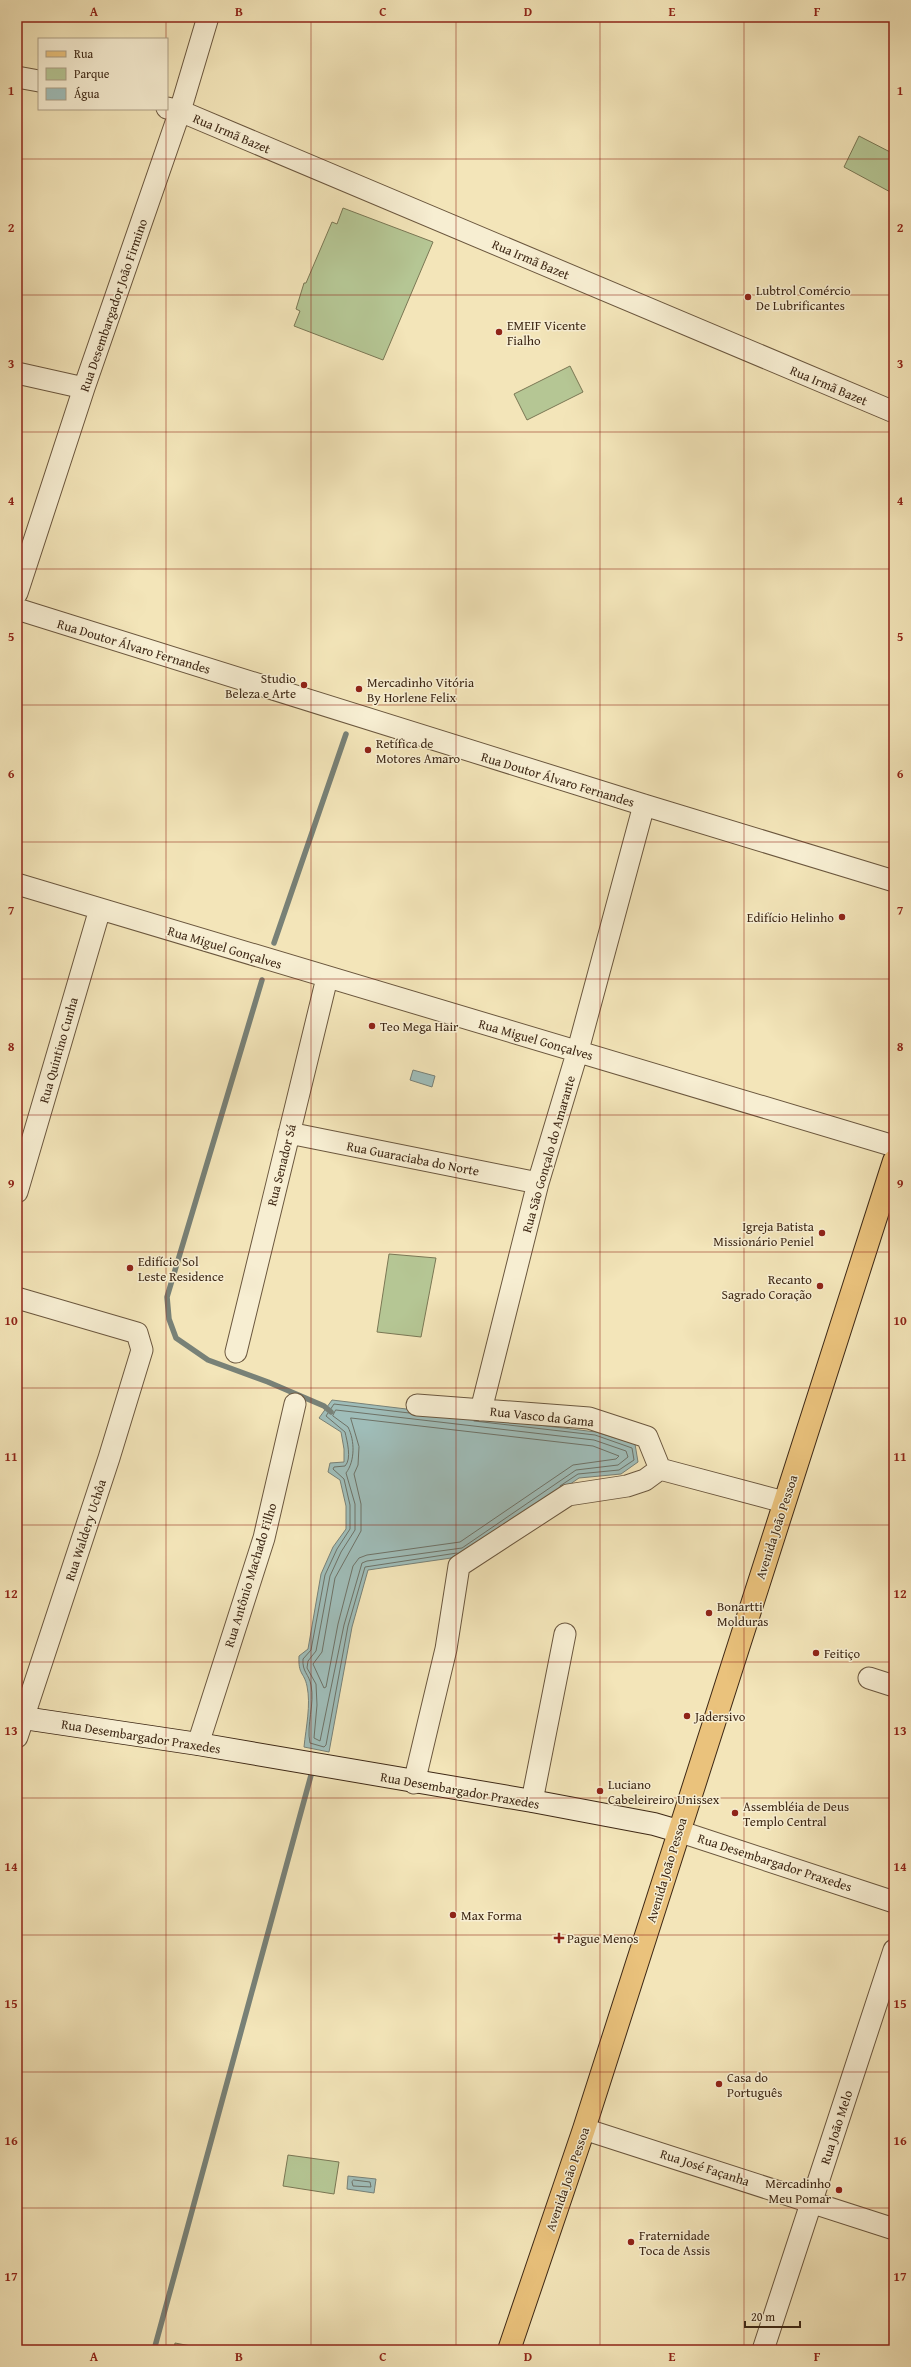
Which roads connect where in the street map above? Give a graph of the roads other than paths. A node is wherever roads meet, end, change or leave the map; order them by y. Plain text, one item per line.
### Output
1 (208, 17) edge
2 (17, 77) edge
3 (38, 81) edge
4 (173, 110) edge
5 (17, 373) edge
6 (84, 388) junction
7 (894, 412) edge
8 (17, 593) edge
9 (17, 609) edge
10 (644, 806) junction
11 (894, 881) edge
12 (17, 884) edge
13 (100, 909) junction
14 (327, 978) junction
15 (578, 1050) junction
16 (289, 1133) junction
17 (894, 1146) edge
18 (894, 1161) edge
19 (538, 1183) junction
20 (17, 1192) edge
21 (17, 1298) edge
22 (236, 1352) dead end
23 (295, 1404) dead end
24 (417, 1405) dead end
25 (481, 1410) junction
26 (660, 1469) junction
27 (784, 1502) junction
28 (565, 1634) dead end
29 (869, 1678) dead end
30 (894, 1686) edge
31 (19, 1724) edge
32 (198, 1744) junction
33 (414, 1783) junction
34 (532, 1802) junction
35 (678, 1831) junction
36 (894, 1902) edge
37 (894, 1950) edge
38 (584, 2129) junction
39 (812, 2201) junction
40 (894, 2229) edge
41 (509, 2350) edge
42 (763, 2350) edge

1 - 4 street, Rua Desembargador João Firmino
2 - 3 street
4 - 6 street, Rua Desembargador João Firmino
4 - 7 street, Rua Irmã Bazet
5 - 6 street
6 - 8 street, Rua Desembargador João Firmino
9 - 10 street, Rua Doutor Álvaro Fernandes
10 - 11 street, Rua Doutor Álvaro Fernandes
10 - 15 street, Rua São Gonçalo do Amarante
12 - 13 street, Rua Miguel Gonçalves
13 - 14 street, Rua Miguel Gonçalves
13 - 20 street, Rua Quintino Cunha
14 - 15 street, Rua Miguel Gonçalves
14 - 16 street, Rua Senador Sá
15 - 17 street, Rua Miguel Gonçalves
15 - 19 street, Rua São Gonçalo do Amarante
16 - 19 street, Rua Guaraciaba do Norte
16 - 22 street, Rua Senador Sá
18 - 27 main road, Avenida João Pessoa
19 - 25 street, Rua São Gonçalo do Amarante
21 - 31 street, Rua Waldery Uchôa
23 - 32 street, Rua Antônio Machado Filho
24 - 25 street, Rua Vasco da Gama
25 - 26 street, Rua Vasco da Gama
26 - 27 street
26 - 33 street
27 - 35 main road, Avenida João Pessoa
28 - 34 street
29 - 30 street
31 - 32 street, Rua Desembargador Praxedes
32 - 33 street, Rua Desembargador Praxedes
33 - 34 street, Rua Desembargador Praxedes
34 - 35 street, Rua Desembargador Praxedes
35 - 36 street, Rua Desembargador Praxedes
35 - 38 main road, Avenida João Pessoa
37 - 39 street, Rua João Melo
38 - 39 street, Rua José Façanha
38 - 41 main road, Avenida João Pessoa
39 - 40 street, Rua José Façanha
39 - 42 street, Rua João Melo

